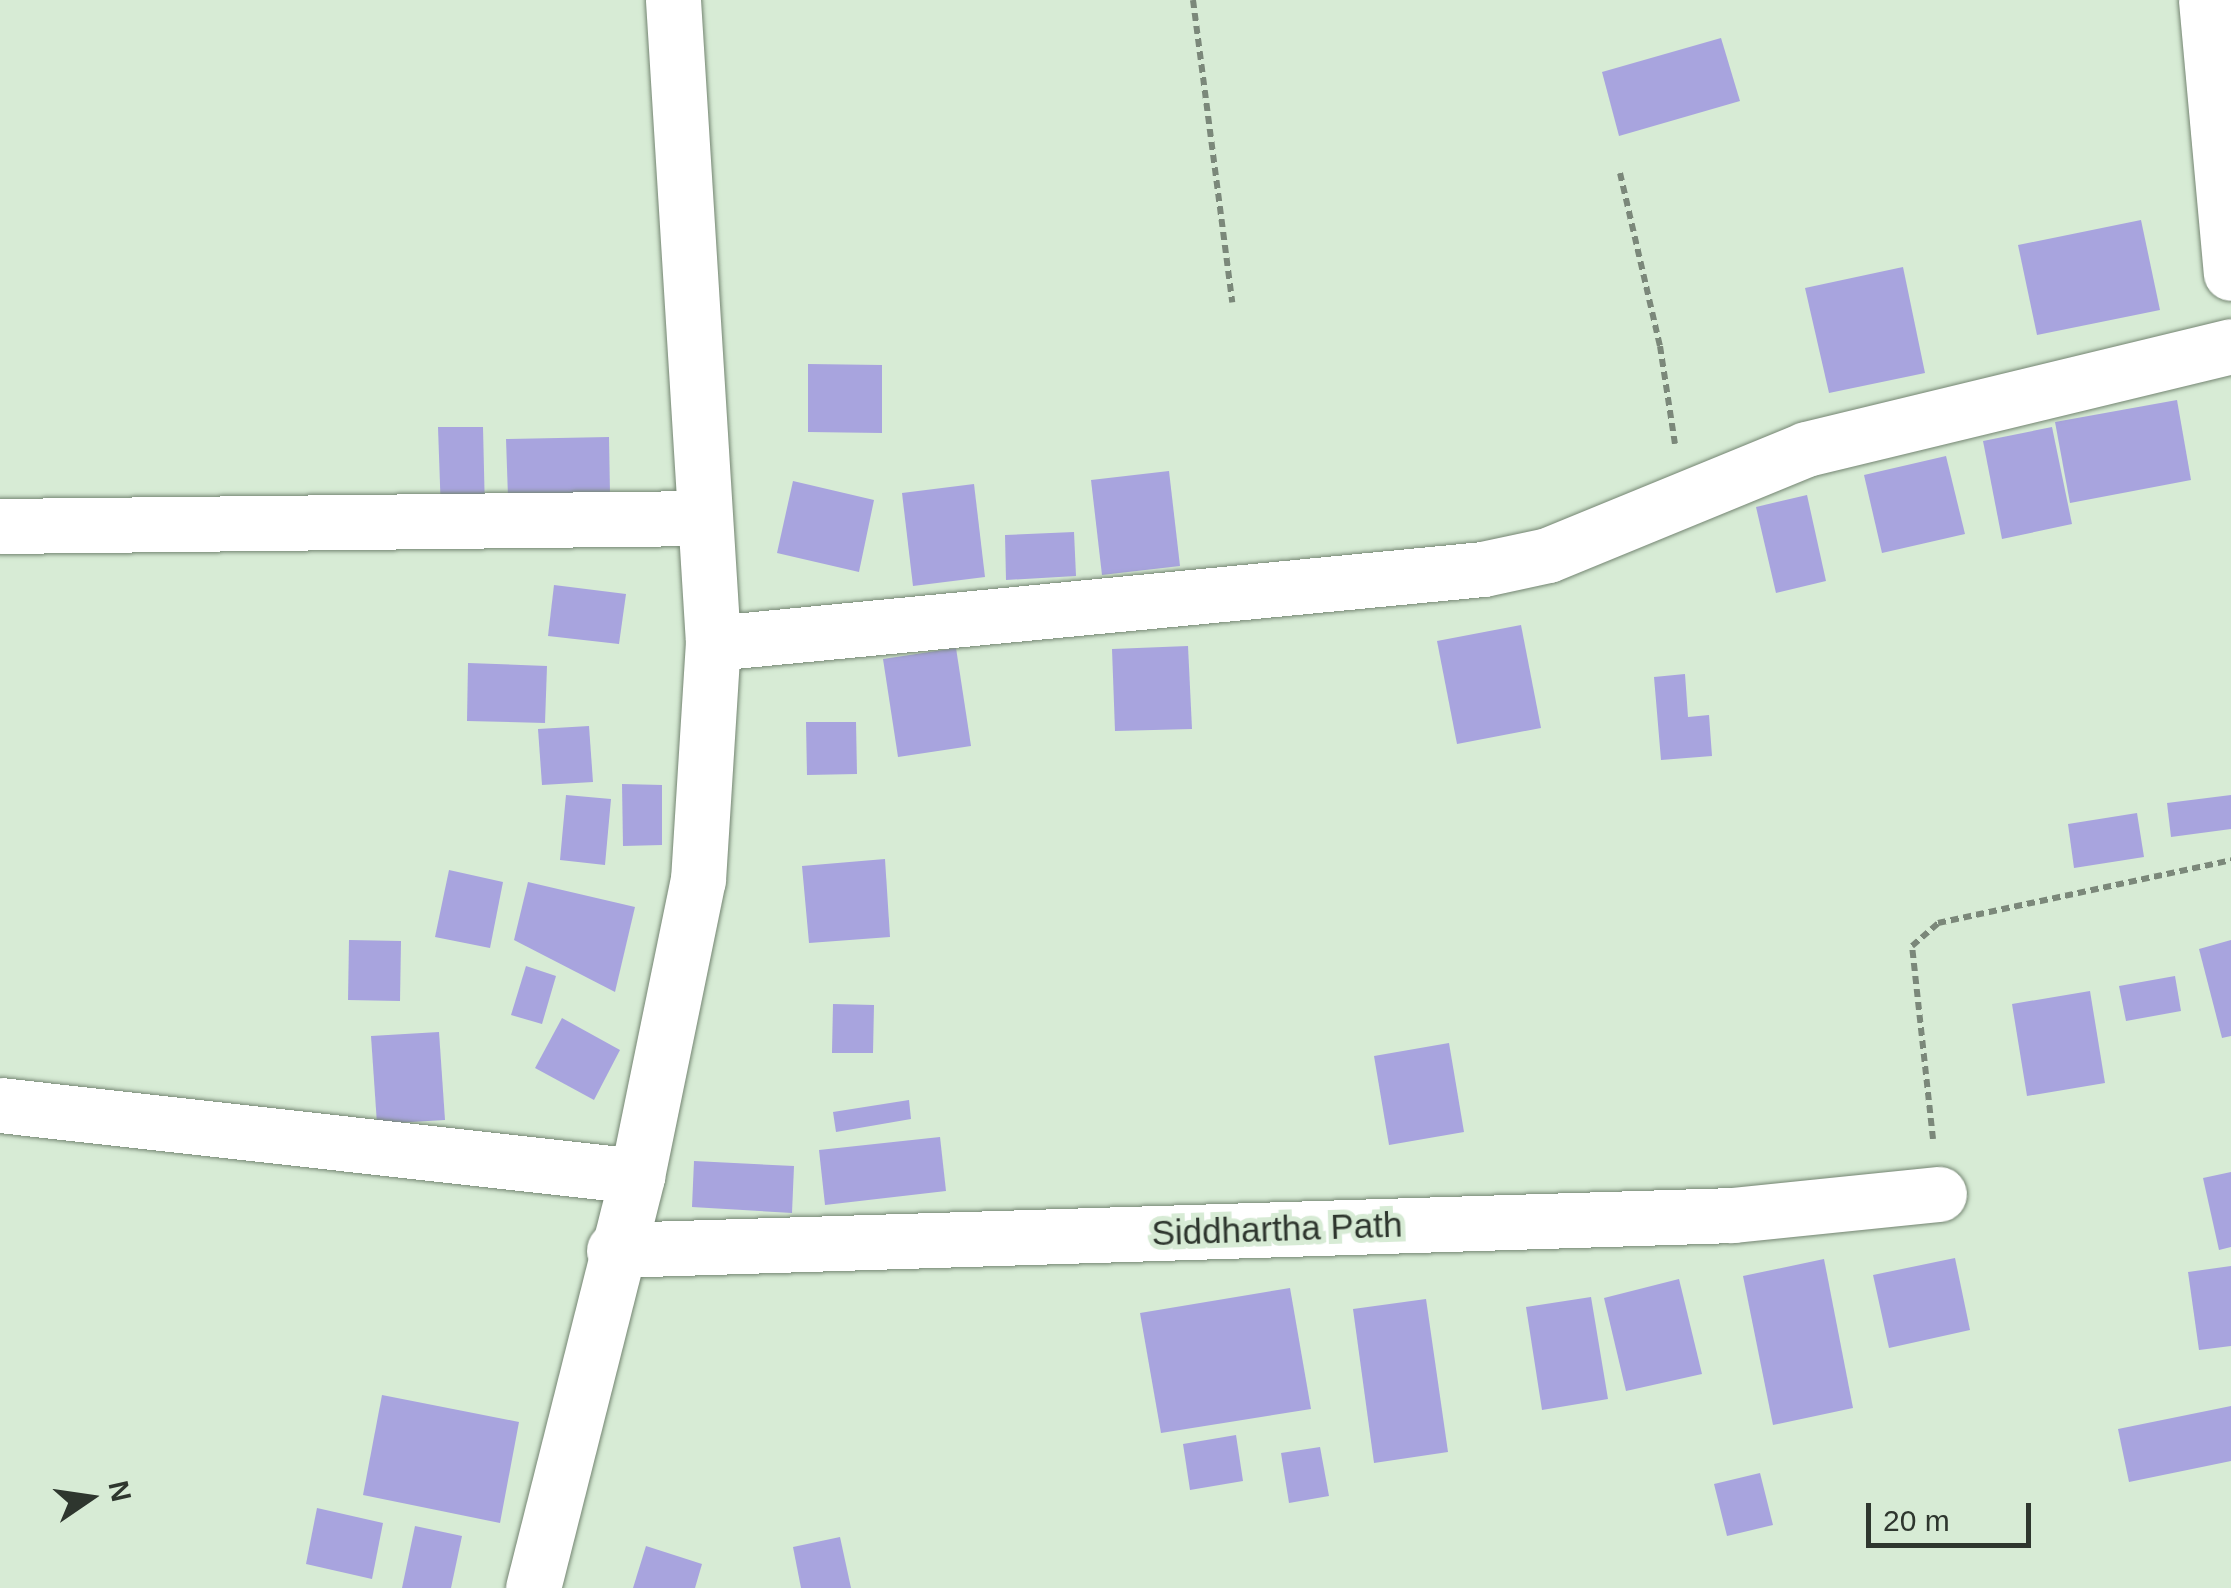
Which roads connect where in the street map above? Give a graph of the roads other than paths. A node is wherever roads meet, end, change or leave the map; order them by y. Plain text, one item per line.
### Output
1 (673, 0) edge
2 (2206, 0) edge
3 (2231, 273) edge
4 (2231, 346) edge
5 (704, 518) junction
6 (0, 526) edge
7 (713, 643) junction
8 (0, 1106) edge
9 (637, 1176) junction
10 (1939, 1194) road end
11 (614, 1250) junction
12 (533, 1588) edge

1 - 5 street
2 - 3 street
4 - 7 street
5 - 6 street
5 - 7 street
7 - 9 street
8 - 9 street
9 - 11 street
10 - 11 street, Siddhartha Path
11 - 12 street

